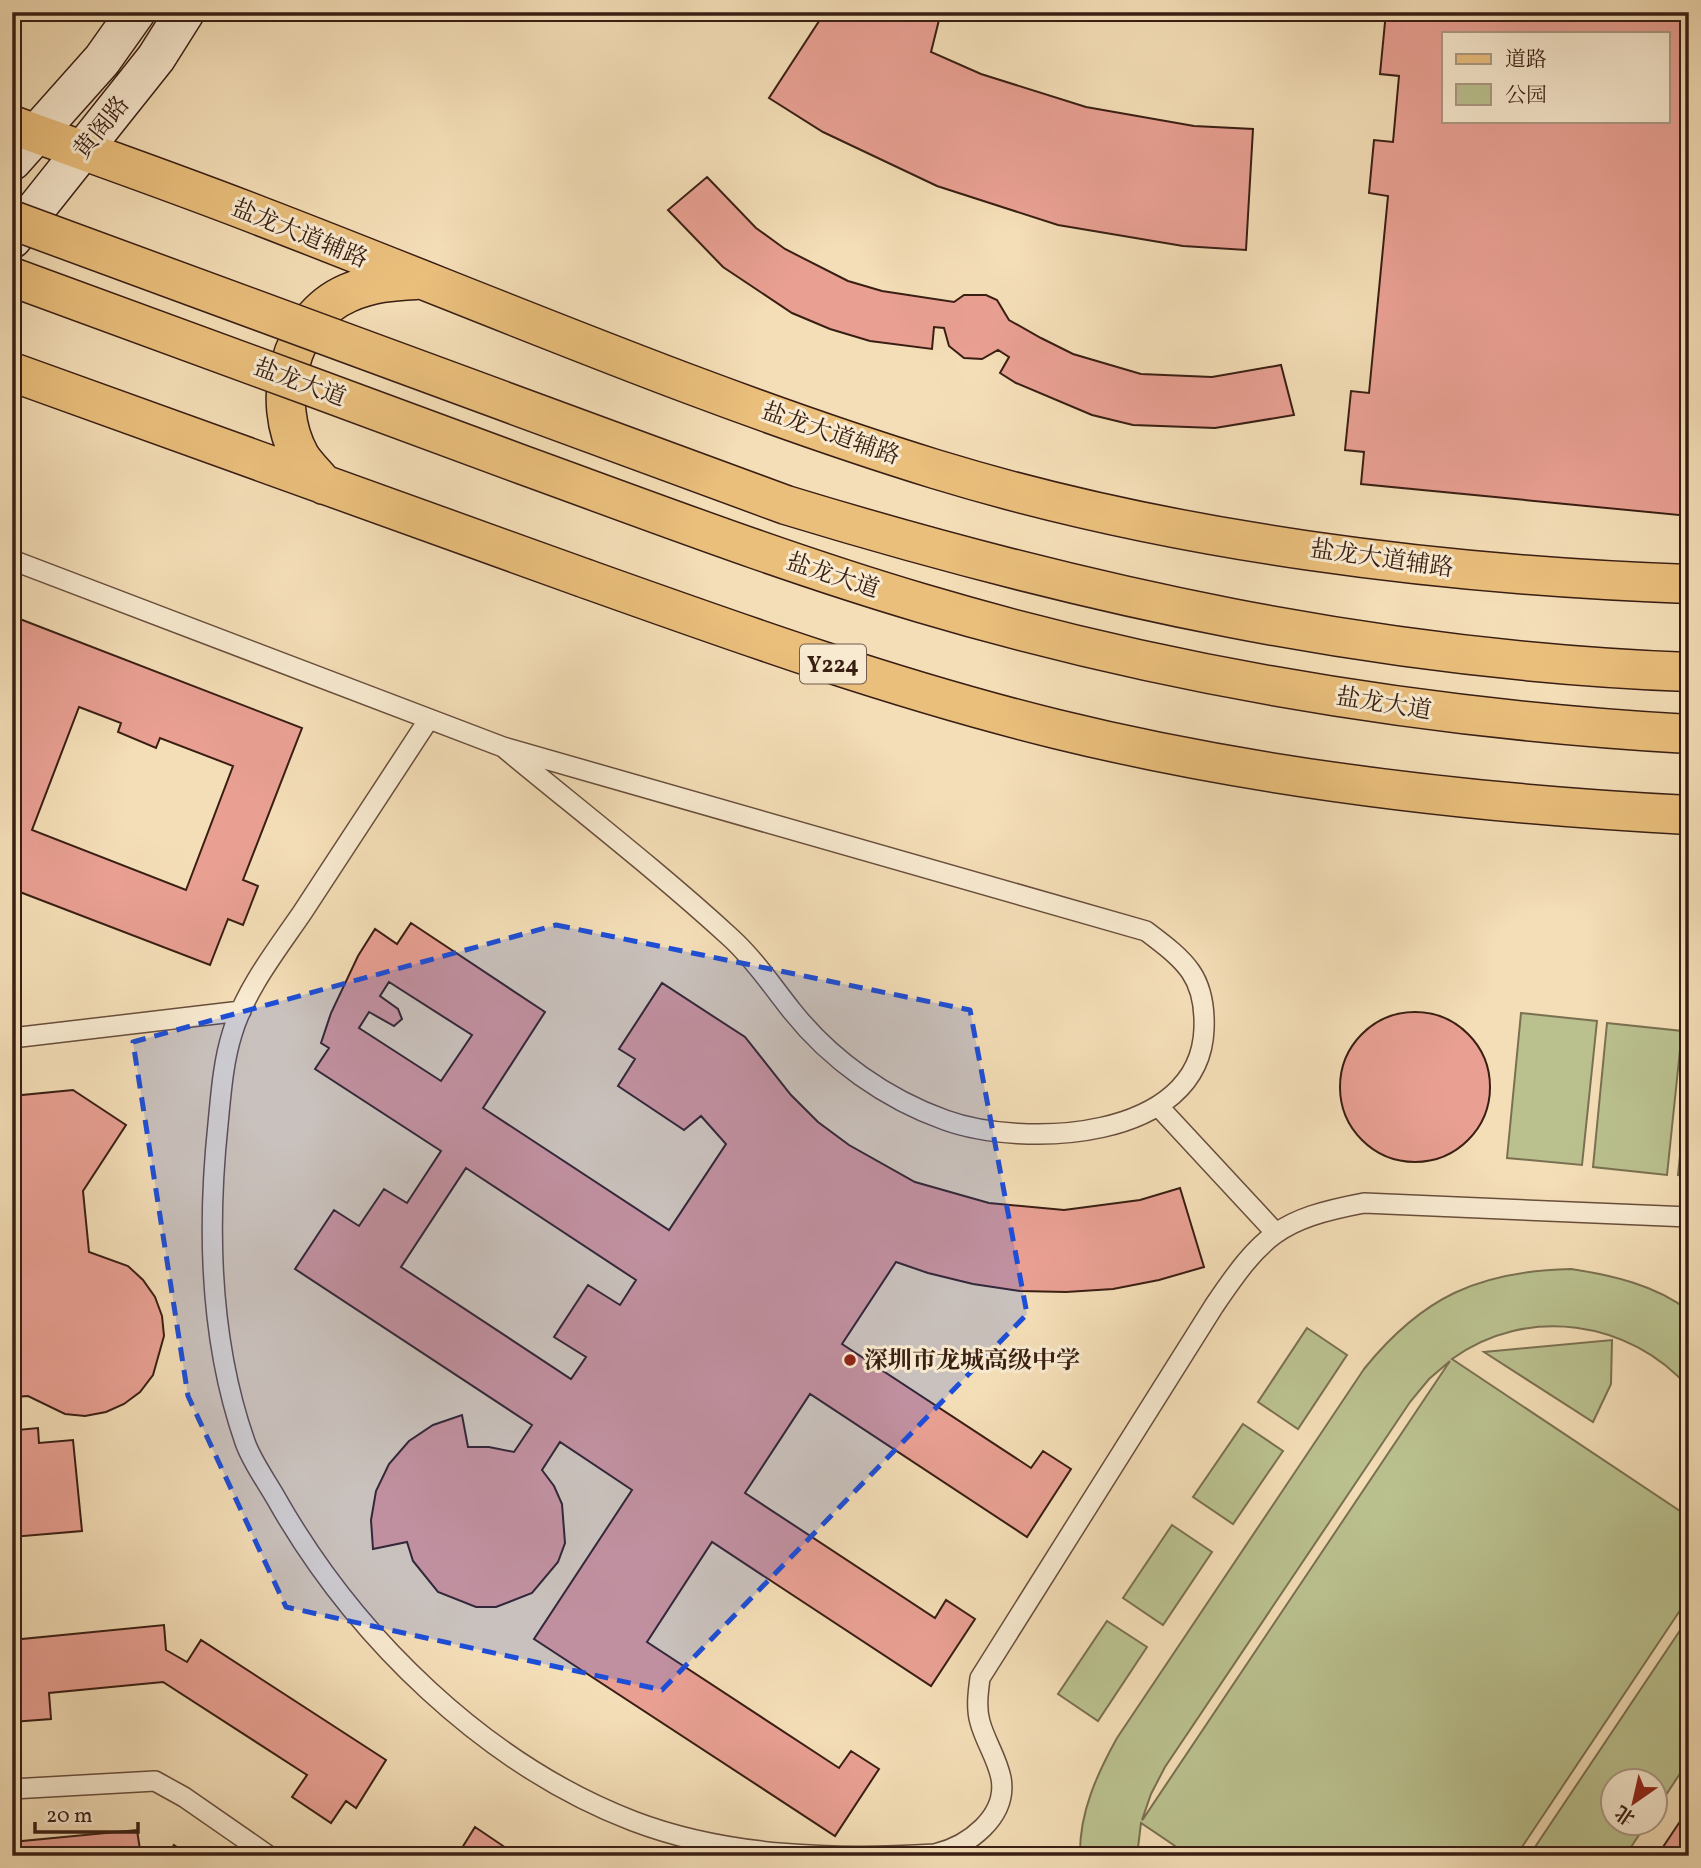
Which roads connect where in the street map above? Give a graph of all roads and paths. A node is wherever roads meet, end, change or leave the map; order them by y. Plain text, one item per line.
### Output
1 (136, 12) edge
2 (185, 12) edge
3 (20, 140) edge
4 (82, 151) junction
5 (12, 220) edge
6 (12, 239) edge
7 (12, 277) edge
8 (419, 280) junction
9 (12, 372) edge
10 (12, 388) edge
11 (59, 388) junction
12 (324, 485) junction
13 (12, 560) edge
14 (1689, 584) edge
15 (1689, 672) edge
16 (429, 719) junction
17 (1689, 734) edge
18 (503, 747) junction
19 (1689, 815) edge
20 (242, 1011) junction
21 (12, 1038) edge
22 (1159, 1107) junction
23 (1689, 1217) edge
24 (1275, 1232) junction
25 (12, 1789) edge
26 (269, 1856) edge

1 - 3 main road, 黄阁路
2 - 4 main road, 黄阁路
3 - 4 main road, 盐龙大道辅路
4 - 6 main road, 黄阁路
4 - 8 main road, 盐龙大道辅路
5 - 15 main road, bridge
7 - 17 main road, 盐龙大道, bridge
8 - 12 main road
8 - 14 main road, 盐龙大道辅路
9 - 11 main road, Y224
10 - 11 main road
11 - 12 main road, Y224
12 - 19 main road, Y224
13 - 16 lane
16 - 18 lane
16 - 20 lane
18 - 22 lane
18 - 22 lane
20 - 21 lane
20 - 24 lane
22 - 24 lane
23 - 24 lane
25 - 26 lane

